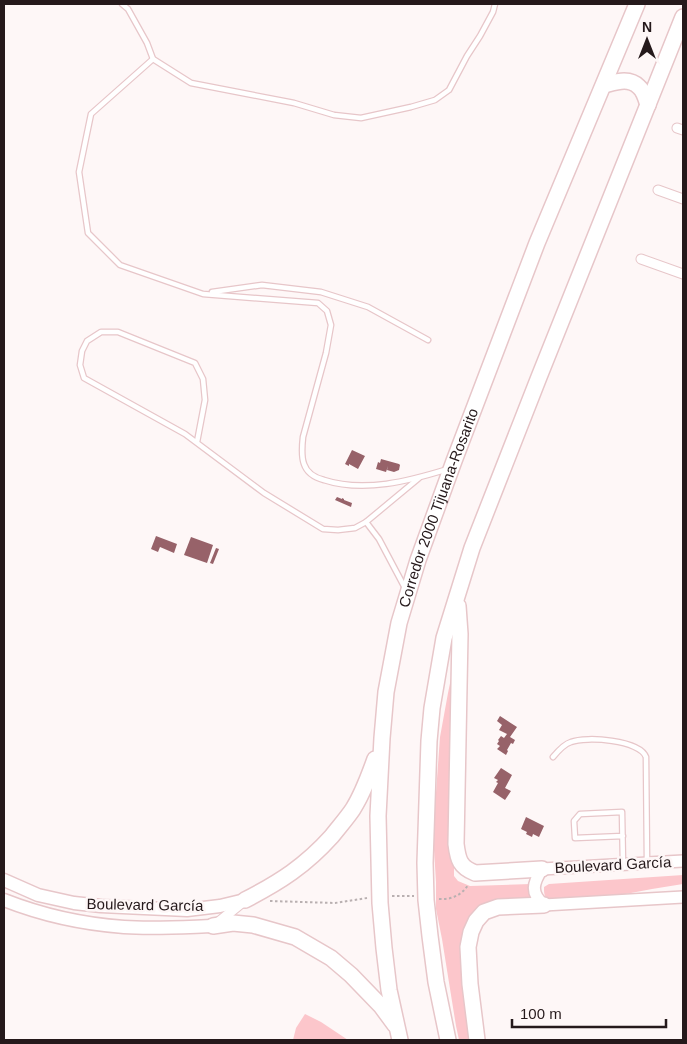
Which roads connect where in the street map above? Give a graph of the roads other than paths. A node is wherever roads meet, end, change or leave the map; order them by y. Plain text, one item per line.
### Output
1 (122, 4) edge
2 (495, 4) edge
3 (637, 4) edge
4 (683, 17) edge
5 (154, 59) junction
6 (604, 85) junction
7 (648, 105) junction
8 (658, 190) dead end
9 (683, 200) edge
10 (642, 260) dead end
11 (683, 274) edge
12 (203, 294) junction
13 (428, 340) dead end
14 (197, 442) junction
15 (452, 468) junction
16 (420, 477) junction
17 (366, 522) junction
18 (458, 593) junction
19 (408, 594) junction
20 (382, 738) junction
21 (553, 757) dead end
22 (623, 836) junction
23 (683, 861) edge
24 (623, 864) junction
25 (647, 864) junction
26 (542, 869) junction
27 (4, 880) edge
28 (683, 897) edge
29 (4, 900) edge
30 (245, 900) junction
31 (544, 905) junction
32 (214, 926) junction
33 (399, 1034) edge
34 (448, 1040) edge
35 (477, 1040) edge

1 - 5 lane
2 - 5 lane
3 - 6 highway, Corredor 2000 Tijuana-Rosarito
4 - 7 highway
5 - 12 lane
6 - 7 highway
6 - 15 highway, Corredor 2000 Tijuana-Rosarito
7 - 18 highway
8 - 9 street
10 - 11 street
12 - 13 lane
12 - 16 lane
14 - 14 lane
14 - 17 lane
15 - 16 lane
15 - 19 highway, Corredor 2000 Tijuana-Rosarito
16 - 17 lane
17 - 19 lane
18 - 26 highway
18 - 34 highway
19 - 20 highway, Corredor 2000 Tijuana-Rosarito
20 - 30 highway
20 - 33 highway, Corredor 2000 Tijuana-Rosarito
21 - 25 lane
22 - 22 lane
22 - 24 lane
23 - 25 main road, Boulevard García
24 - 25 main road, Boulevard García
24 - 26 main road, Boulevard García
26 - 31 main road
27 - 30 main road, Boulevard García
28 - 31 main road
29 - 32 main road, Boulevard García
30 - 32 street, Boulevard García
31 - 35 highway
32 - 33 highway

